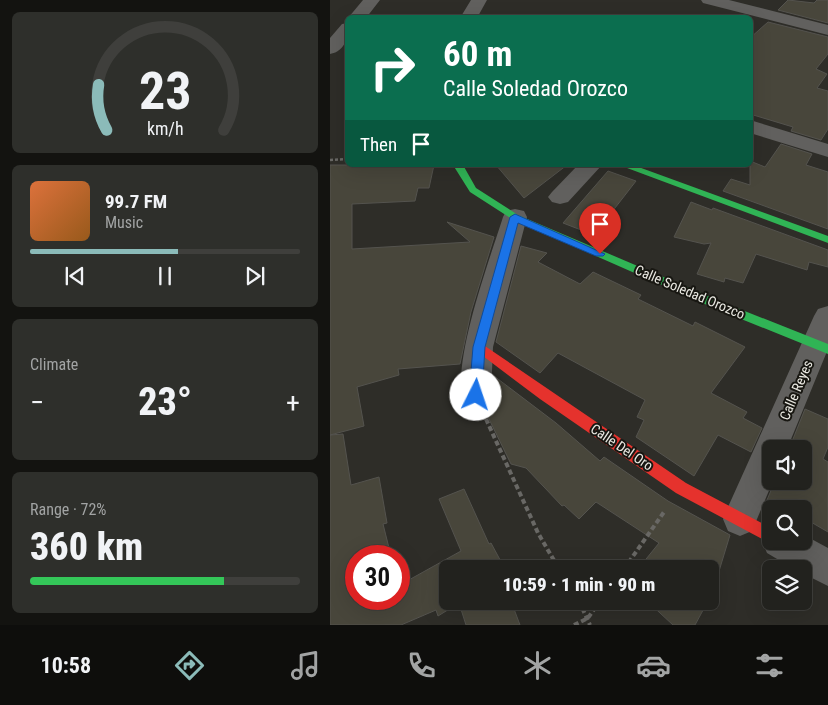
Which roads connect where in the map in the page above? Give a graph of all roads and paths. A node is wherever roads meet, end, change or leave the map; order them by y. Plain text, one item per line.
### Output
1 (372, 0) edge
2 (479, 0) edge
3 (709, 0) edge
4 (752, 9) edge
5 (359, 15) edge
6 (470, 15) edge
7 (828, 30) edge
8 (345, 32) edge
9 (330, 49) edge
10 (753, 127) edge
11 (828, 151) edge
12 (345, 159) edge
13 (330, 160) edge
14 (459, 167) edge
15 (589, 167) edge
16 (629, 167) edge
17 (560, 197) dead end
18 (515, 217) junction
19 (828, 240) edge
20 (824, 336) edge
21 (479, 347) junction
22 (476, 395) joint
23 (681, 488) junction
24 (740, 519) junction
25 (762, 531) edge
26 (796, 550) edge
27 (554, 560) edge
28 (630, 560) edge
29 (828, 568) edge
30 (583, 610) edge
31 (594, 610) edge
32 (588, 618) junction
33 (574, 625) edge
34 (590, 625) edge

1 - 5 street
2 - 6 street
3 - 4 street
4 - 7 street
8 - 9 street
10 - 11 street
12 - 13 path
14 - 18 street, Calle Soledad Orozco
15 - 17 street
16 - 19 street
18 - 20 street, Calle Soledad Orozco
18 - 21 street
20 - 24 street, Calle Reyes
21 - 22 street
21 - 23 street, Calle Del Oro
22 - 27 path
23 - 24 street, Calle Del Oro
23 - 28 path
24 - 25 street, Calle Del Oro
26 - 29 street
30 - 32 path
31 - 32 path
32 - 33 path
32 - 34 path

